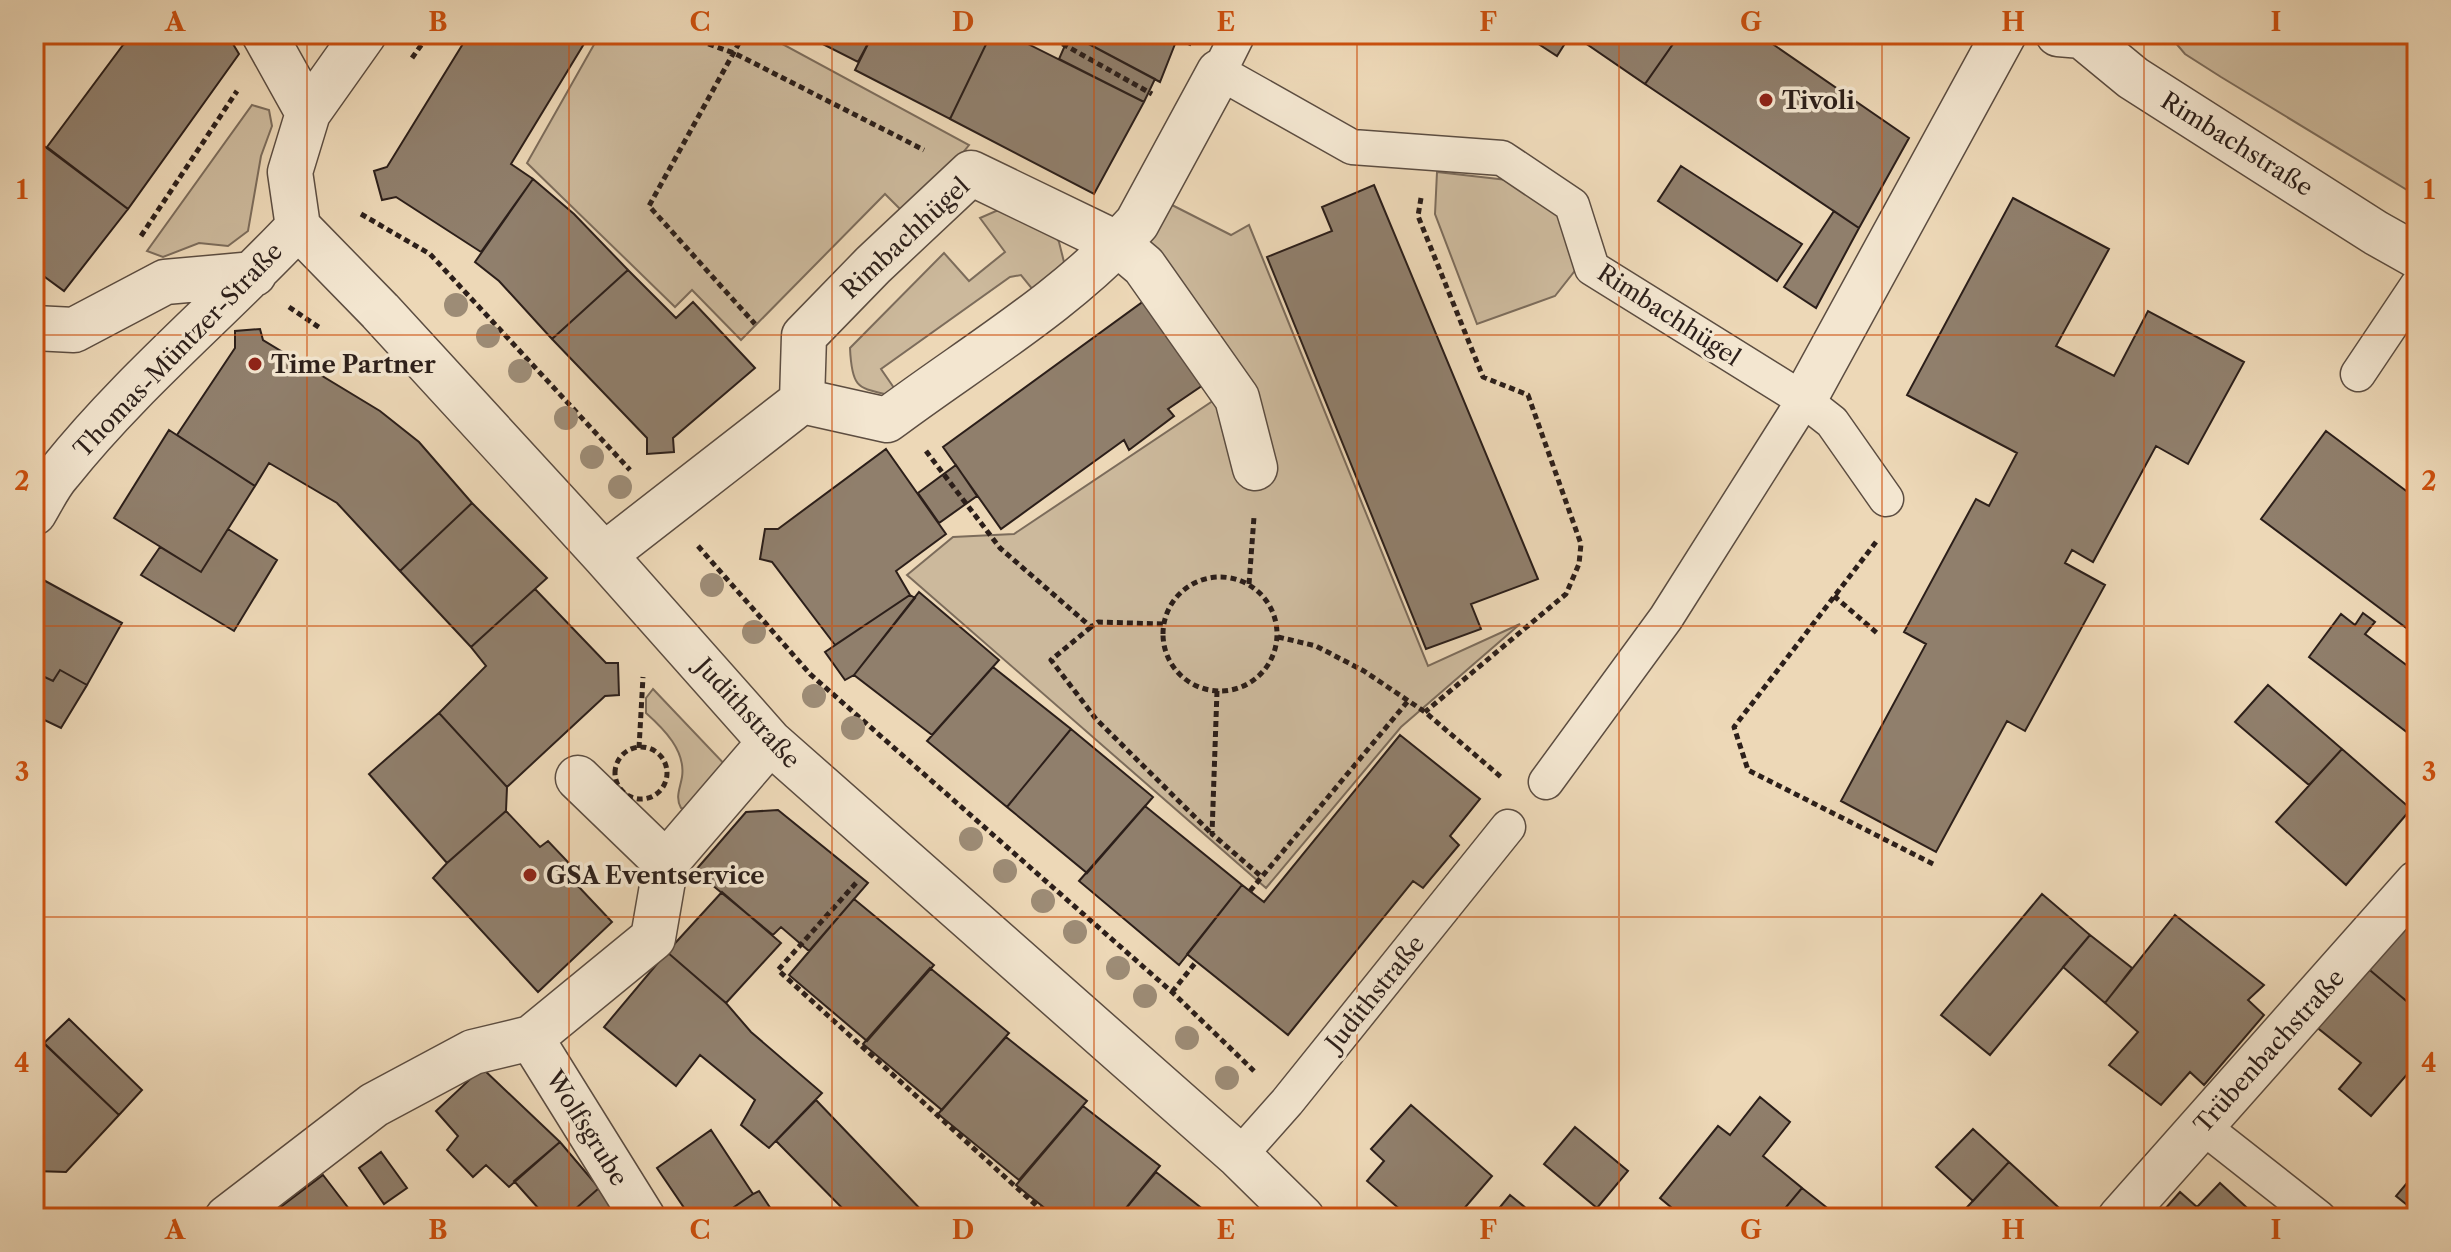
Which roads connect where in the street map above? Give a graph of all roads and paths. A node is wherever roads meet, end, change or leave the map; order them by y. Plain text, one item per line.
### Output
1 (364, 34) edge
2 (429, 34) edge
3 (680, 34) edge
4 (744, 34) edge
5 (1045, 34) edge
6 (1238, 34) edge
7 (2004, 34) edge
8 (2074, 35) edge
9 (268, 41) edge
10 (734, 53) junction
11 (404, 70) dead end
12 (1219, 72) junction
13 (308, 113) junction
14 (1193, 118) junction
15 (1428, 152) junction
16 (971, 173) junction
17 (351, 209) dead end
18 (298, 227) junction
19 (136, 243) dead end
20 (1118, 244) junction
21 (2417, 256) edge
22 (254, 274) junction
23 (2417, 286) edge
24 (34, 328) edge
25 (2358, 374) dead end
26 (803, 388) junction
27 (1804, 400) junction
28 (897, 412) junction
29 (1255, 468) joint
30 (1886, 499) joint
31 (665, 508) junction
32 (34, 513) edge
33 (604, 555) junction
34 (1249, 584) junction
35 (1834, 596) junction
36 (1163, 624) junction
37 (1091, 627) junction
38 (1877, 633) dead end
39 (1278, 637) junction
40 (644, 663) dead end
41 (1217, 691) junction
42 (1408, 701) junction
43 (1425, 712) junction
44 (770, 742) junction
45 (639, 748) dead end
46 (578, 778) dead end
47 (1506, 782) dead end
48 (1546, 782) dead end
49 (1508, 827) dead end
50 (1212, 834) junction
51 (666, 863) junction
52 (1935, 865) dead end
53 (864, 874) dead end
54 (1262, 877) junction
55 (2417, 883) edge
56 (1250, 891) dead end
57 (1196, 962) dead end
58 (1172, 992) junction
59 (531, 1038) junction
60 (1287, 1102) junction
61 (2202, 1126) junction
62 (1239, 1156) junction
63 (227, 1218) edge
64 (643, 1218) edge
65 (1050, 1218) edge
66 (1302, 1218) edge
67 (2120, 1218) edge
68 (2319, 1218) edge

1 - 13 street
2 - 11 path
3 - 10 path
4 - 10 path
5 - 14 path
6 - 12 lane
7 - 27 street
8 - 21 street, Rimbachstraße
9 - 13 street
9 - 19 path
10 - 16 path
10 - 26 path
12 - 14 street
12 - 15 lane, Rimbachhügel
13 - 18 street
14 - 20 street
15 - 27 lane, Rimbachhügel
15 - 43 path
16 - 20 street, Rimbachhügel
16 - 26 street, Rimbachhügel
17 - 31 path
18 - 22 street, Thomas-Müntzer-Straße
18 - 33 street, Judithstraße
20 - 28 street
20 - 29 street, Rimbachhügel
22 - 24 street
22 - 32 street, Thomas-Müntzer-Straße
23 - 25 lane
26 - 28 street
26 - 31 street
27 - 30 lane, Rimbachhügel
27 - 48 lane
28 - 37 path
29 - 34 path
30 - 35 path
31 - 33 street
31 - 58 path
33 - 44 street, Judithstraße
34 - 36 path
34 - 39 path
35 - 38 path
35 - 52 path
36 - 37 path
36 - 41 path
37 - 50 path
39 - 41 path
39 - 42 path
40 - 45 path
41 - 50 path
42 - 43 path
42 - 54 path
43 - 47 path
44 - 51 street
44 - 62 street, Judithstraße
46 - 51 street
49 - 60 lane, Judithstraße
50 - 54 path
51 - 59 street
53 - 65 path
54 - 56 path
55 - 61 street, Trübenbachstraße
57 - 58 path
58 - 60 path
59 - 63 street
59 - 64 street, Wolfsgrube
60 - 62 lane, Judithstraße
61 - 67 street, Trübenbachstraße
61 - 68 lane
62 - 66 street, Judithstraße

